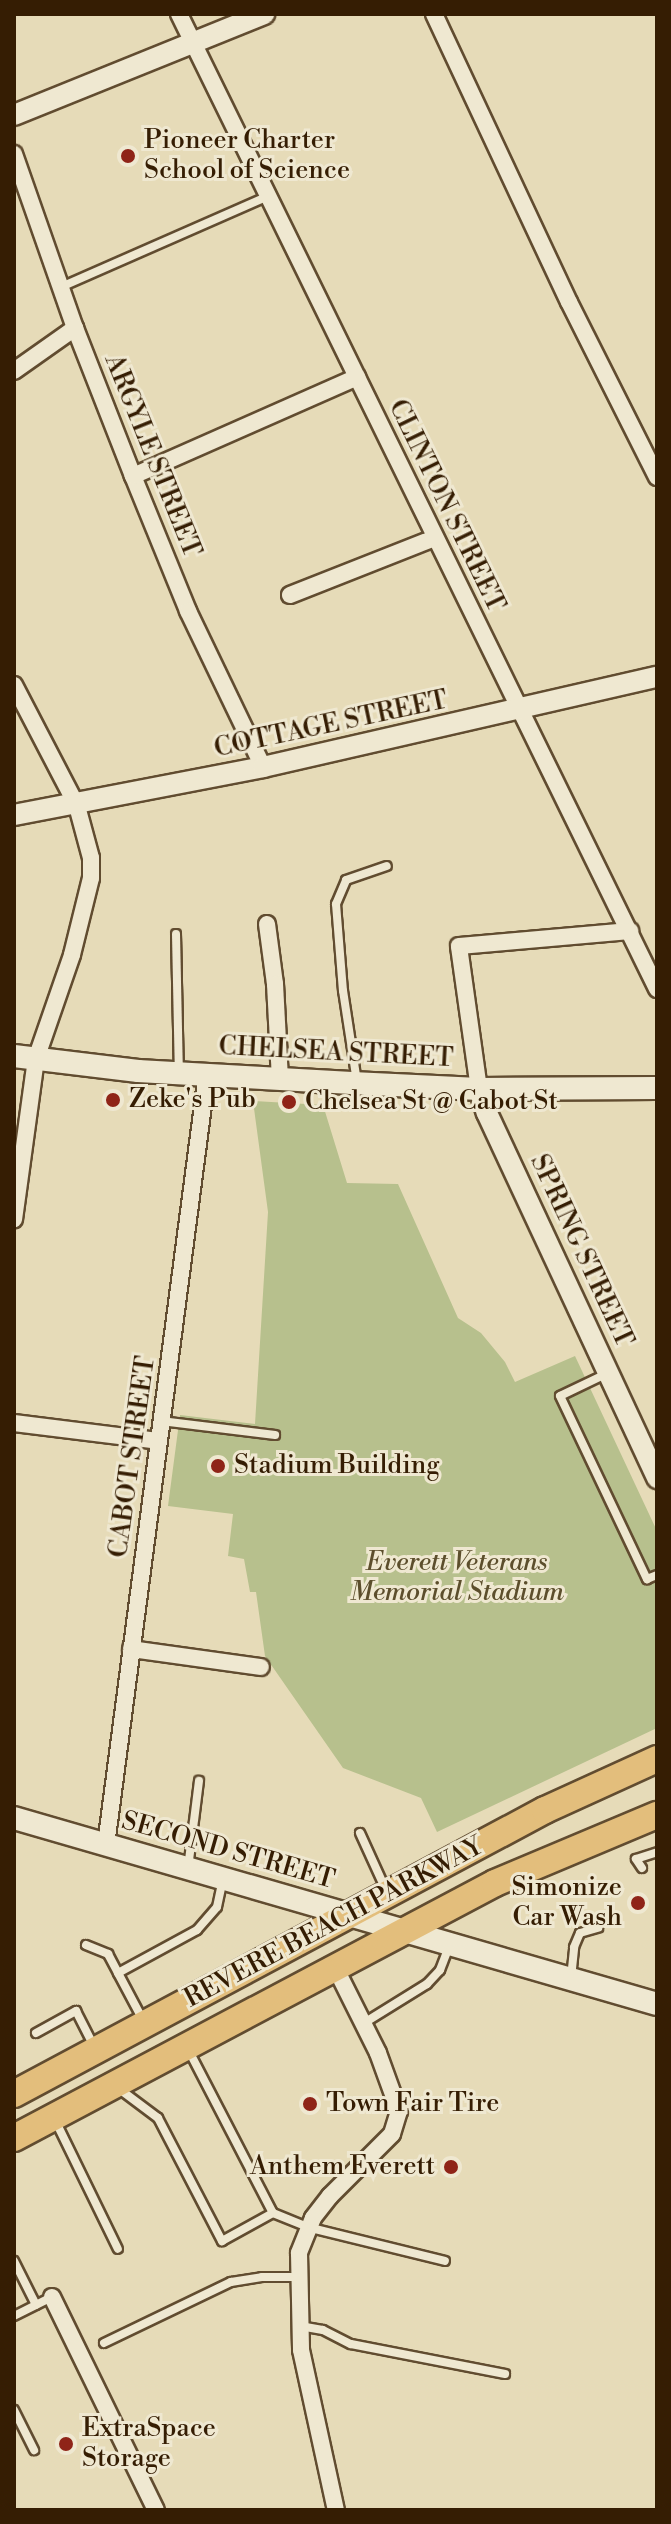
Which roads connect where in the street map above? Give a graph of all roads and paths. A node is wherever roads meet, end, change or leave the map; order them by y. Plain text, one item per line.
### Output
1 (179, 14) edge
2 (264, 14) edge
3 (434, 14) edge
4 (191, 43) junction
5 (14, 115) edge
6 (14, 154) edge
7 (266, 197) junction
8 (61, 287) junction
9 (75, 328) junction
10 (14, 371) edge
11 (357, 377) junction
12 (133, 476) junction
13 (657, 477) edge
14 (435, 538) junction
15 (290, 595) dead end
16 (657, 677) edge
17 (14, 685) edge
18 (518, 711) junction
19 (263, 767) junction
20 (77, 806) junction
21 (14, 815) edge
22 (387, 866) dead end
23 (267, 924) dead end
24 (630, 931) junction
25 (176, 934) dead end
26 (657, 989) edge
27 (25, 1057) edge
28 (179, 1072) junction
29 (207, 1075) junction
30 (280, 1078) junction
31 (357, 1083) junction
32 (657, 1088) edge
33 (479, 1089) junction
34 (14, 1219) edge
35 (609, 1373) junction
36 (161, 1421) junction
37 (14, 1423) edge
38 (275, 1435) dead end
39 (158, 1441) junction
40 (657, 1478) edge
41 (657, 1575) edge
42 (131, 1649) junction
43 (261, 1667) dead end
44 (657, 1759) edge
45 (199, 1781) dead end
46 (657, 1815) edge
47 (14, 1818) edge
48 (360, 1833) dead end
49 (106, 1845) junction
50 (657, 1852) edge
51 (188, 1868) junction
52 (642, 1868) dead end
53 (223, 1878) junction
54 (388, 1894) junction
55 (349, 1915) junction
56 (598, 1928) dead end
57 (404, 1931) junction
58 (449, 1944) junction
59 (86, 1945) dead end
60 (335, 1967) junction
61 (118, 1973) junction
62 (571, 1979) junction
63 (657, 2004) edge
64 (364, 2023) junction
65 (145, 2024) junction
66 (36, 2033) dead end
67 (187, 2046) junction
68 (96, 2050) junction
69 (115, 2085) junction
70 (14, 2094) edge
71 (54, 2117) junction
72 (14, 2138) edge
73 (273, 2213) junction
74 (307, 2227) junction
75 (118, 2249) dead end
76 (14, 2261) edge
77 (445, 2261) dead end
78 (299, 2277) junction
79 (52, 2297) joint
80 (36, 2305) junction
81 (14, 2316) edge
82 (299, 2326) junction
83 (104, 2343) dead end
84 (505, 2374) dead end
85 (14, 2410) edge
86 (34, 2450) dead end
87 (156, 2510) edge
88 (336, 2510) edge

1 - 4 street, CLINTON STREET
2 - 4 street
3 - 13 street
4 - 5 street
4 - 7 street, CLINTON STREET
6 - 8 street, ARGYLE STREET
7 - 8 lane
7 - 11 street, CLINTON STREET
8 - 9 street, ARGYLE STREET
9 - 10 street
9 - 12 street, ARGYLE STREET
11 - 12 street
11 - 14 street, CLINTON STREET
12 - 19 street, ARGYLE STREET
14 - 15 street
14 - 18 street, CLINTON STREET
16 - 18 street, COTTAGE STREET
17 - 20 street
18 - 19 street, COTTAGE STREET
18 - 24 street, CLINTON STREET
19 - 20 street, COTTAGE STREET
20 - 21 street, COTTAGE STREET
20 - 27 street
22 - 31 lane
23 - 30 street
24 - 26 street, CLINTON STREET
24 - 33 street
25 - 28 lane
27 - 28 main road, CHELSEA STREET
27 - 34 street
28 - 29 main road, CHELSEA STREET
29 - 30 main road, CHELSEA STREET
29 - 36 street, CABOT STREET
30 - 31 main road, CHELSEA STREET
31 - 33 main road, CHELSEA STREET
32 - 33 main road, CHELSEA STREET
33 - 35 street, SPRING STREET
35 - 40 street, SPRING STREET
35 - 41 lane
36 - 38 lane
36 - 39 street, CABOT STREET
37 - 39 street
39 - 42 street, CABOT STREET
42 - 43 street
42 - 49 street, CABOT STREET
44 - 54 highway, REVERE BEACH PARKWAY
45 - 51 lane
46 - 57 highway, REVERE BEACH PARKWAY
47 - 49 main road, SECOND STREET
48 - 54 lane
49 - 51 main road, SECOND STREET
50 - 52 lane
51 - 53 main road, SECOND STREET
53 - 55 main road, SECOND STREET
53 - 61 lane
54 - 55 highway, REVERE BEACH PARKWAY
55 - 57 main road, SECOND STREET
55 - 65 highway, REVERE BEACH PARKWAY
56 - 62 lane
57 - 58 main road, SECOND STREET
57 - 60 highway, REVERE BEACH PARKWAY
58 - 62 main road, SECOND STREET
58 - 64 lane
59 - 61 lane
60 - 64 street
60 - 67 highway, REVERE BEACH PARKWAY
61 - 65 lane
62 - 63 main road, SECOND STREET
64 - 74 street
65 - 68 highway, REVERE BEACH PARKWAY
66 - 68 lane
67 - 69 highway, REVERE BEACH PARKWAY
67 - 73 lane
68 - 70 highway, REVERE BEACH PARKWAY
69 - 71 highway, REVERE BEACH PARKWAY
69 - 73 lane
71 - 72 highway, REVERE BEACH PARKWAY
71 - 75 lane
73 - 74 lane
74 - 77 lane
74 - 78 street
76 - 80 lane
78 - 82 street
78 - 83 lane
79 - 80 lane
79 - 87 street
80 - 81 lane
82 - 84 lane
82 - 88 street
85 - 86 lane

